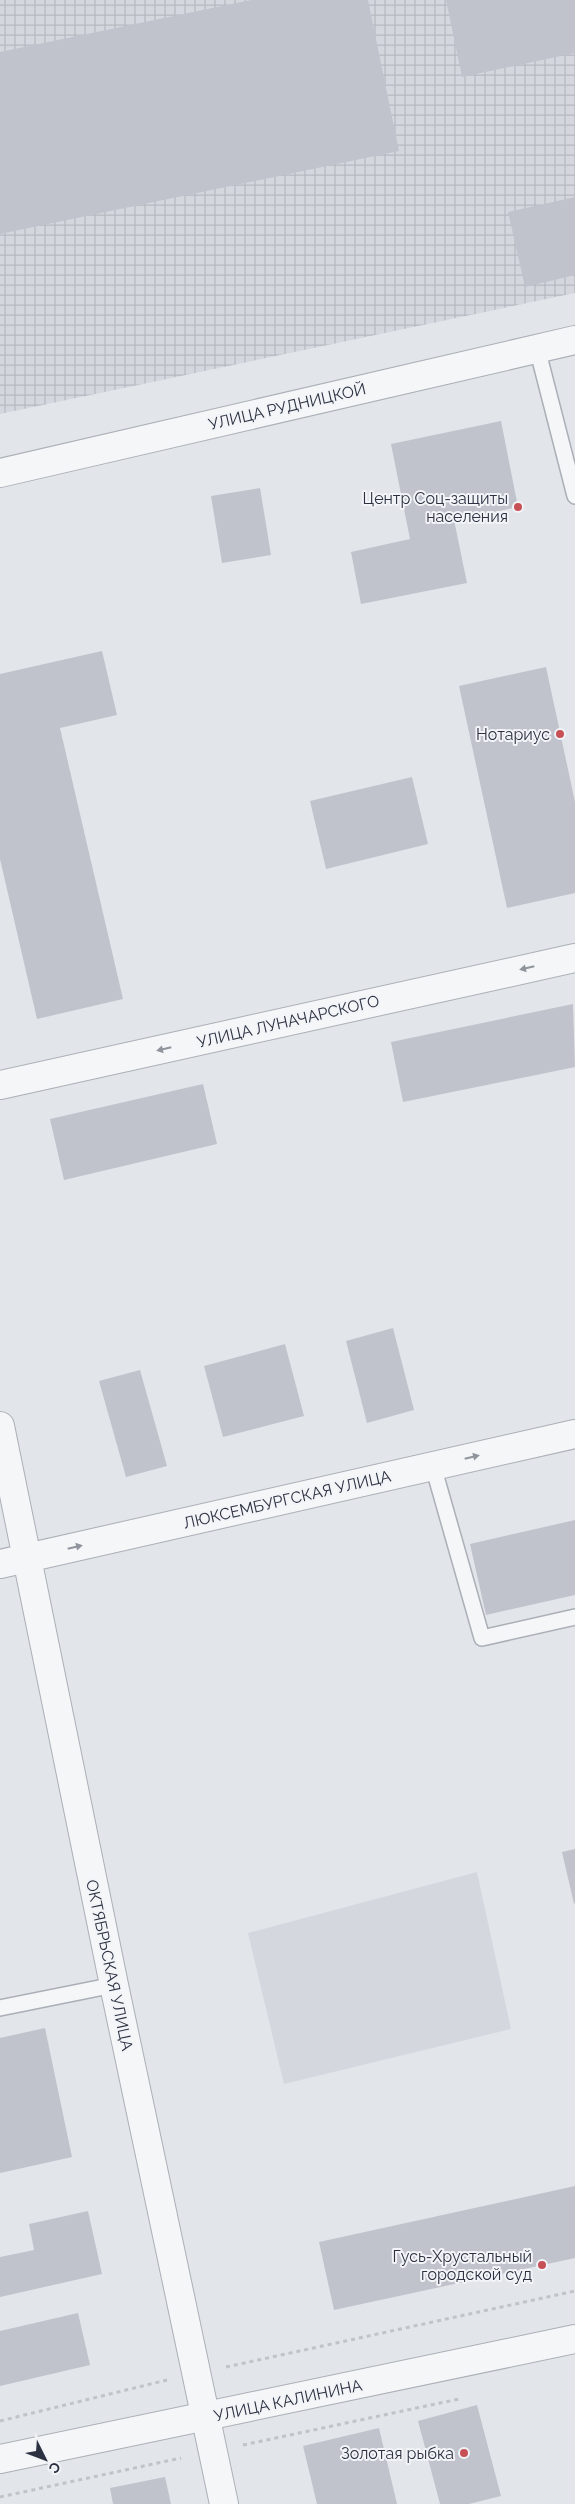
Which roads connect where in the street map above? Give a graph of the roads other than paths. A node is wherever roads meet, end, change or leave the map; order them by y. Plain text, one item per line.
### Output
1 (575, 340) edge
2 (537, 348) junction
3 (0, 473) edge
4 (575, 496) edge
5 (575, 958) edge
6 (0, 1085) edge
7 (0, 1426) edge
8 (575, 1434) edge
9 (433, 1466) junction
10 (27, 1558) junction
11 (0, 1564) edge
12 (575, 1617) edge
13 (114, 1985) junction
14 (0, 2008) edge
15 (575, 2339) edge
16 (204, 2418) junction
17 (0, 2458) edge
18 (224, 2504) edge

1 - 2 street, УЛИЦА РУДНИЦКОЙ
2 - 3 street, УЛИЦА РУДНИЦКОЙ
2 - 4 lane
5 -> 6 street, УЛИЦА ЛУНАЧАРСКОГО
7 - 10 street, ОКТЯБРЬСКАЯ УЛИЦА
9 -> 8 street, ЛЮКСЕМБУРГСКАЯ УЛИЦА
10 -> 9 street, ЛЮКСЕМБУРГСКАЯ УЛИЦА
9 - 12 lane
10 - 11 street, ЛЮКСЕМБУРГСКАЯ УЛИЦА
10 - 13 street, ОКТЯБРЬСКАЯ УЛИЦА
13 - 14 lane
13 - 16 street, ОКТЯБРЬСКАЯ УЛИЦА
15 - 16 street, УЛИЦА КАЛИНИНА
16 - 17 street, УЛИЦА КАЛИНИНА
16 - 18 street, ОКТЯБРЬСКАЯ УЛИЦА

